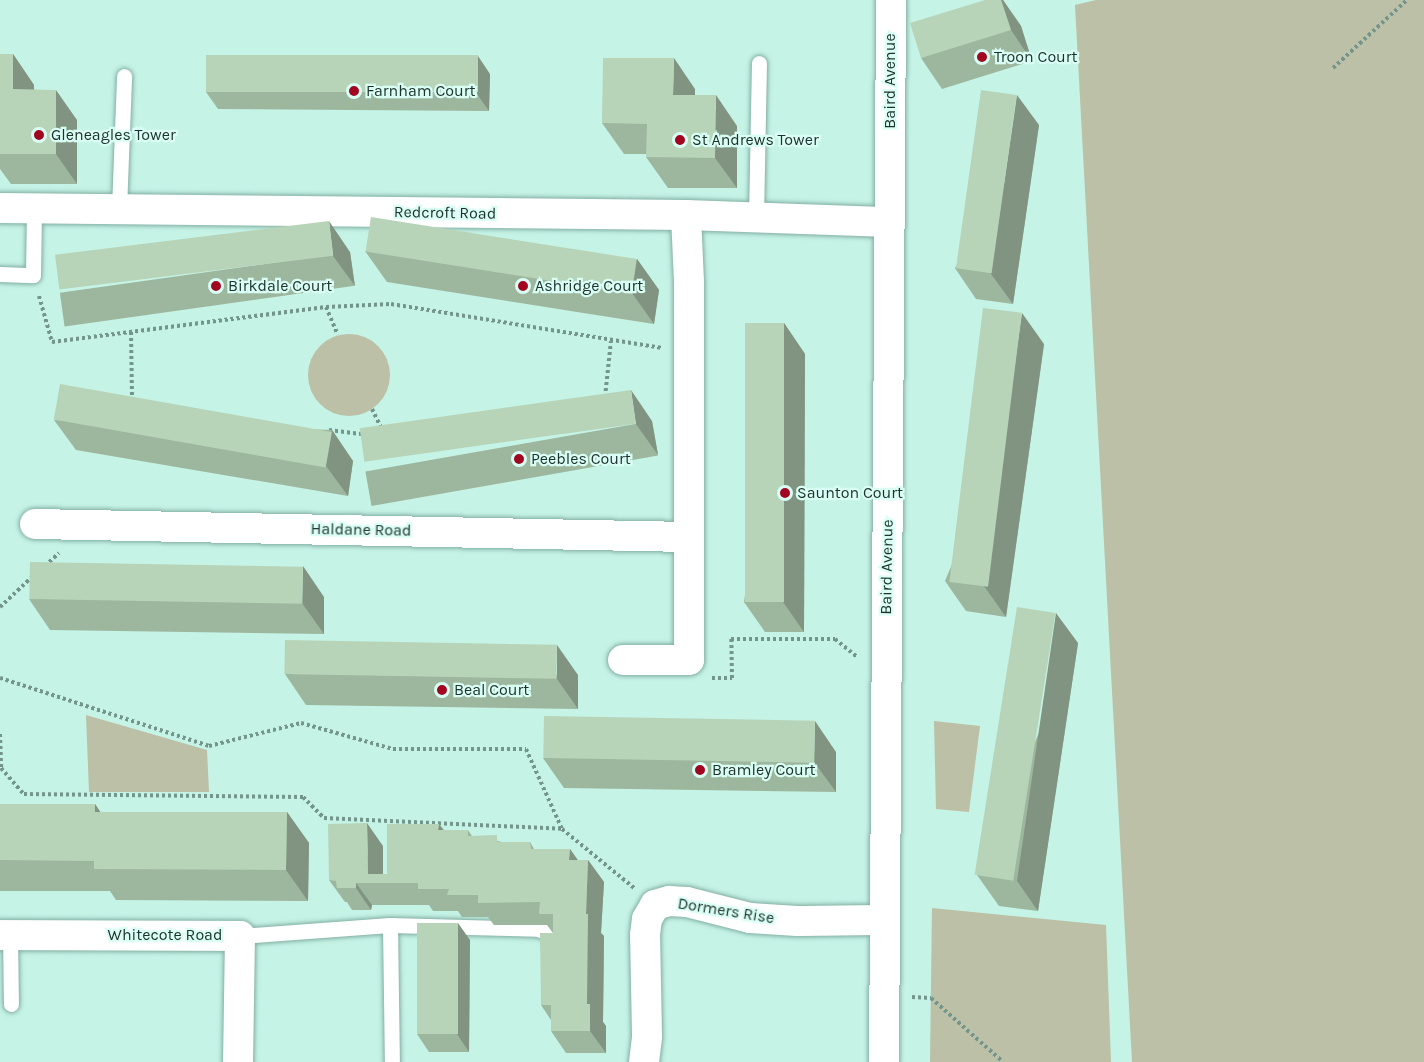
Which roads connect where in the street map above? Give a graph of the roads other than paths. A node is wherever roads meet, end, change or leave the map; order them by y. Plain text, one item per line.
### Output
1 (891, 0) edge
2 (759, 63) dead end
3 (124, 76) dead end
4 (0, 208) edge
5 (34, 208) junction
6 (120, 209) junction
7 (686, 215) junction
8 (756, 218) junction
9 (890, 222) junction
10 (0, 274) edge
11 (35, 524) dead end
12 (688, 537) junction
13 (623, 660) dead end
14 (884, 920) junction
15 (390, 925) junction
16 (5, 935) edge
17 (240, 936) junction
18 (553, 961) edge
19 (11, 1004) dead end
20 (238, 1062) edge
21 (392, 1062) edge
22 (644, 1062) edge
23 (884, 1062) edge

1 - 9 street, Baird Avenue
2 - 8 lane
3 - 6 lane
4 - 5 street, Redcroft Road
5 - 6 street, Redcroft Road
5 - 10 lane
6 - 7 street, Redcroft Road
7 - 8 street, Redcroft Road
7 - 12 street
8 - 9 street, Redcroft Road
9 - 14 street, Baird Avenue
11 - 12 street, Haldane Road
12 - 13 street
14 - 22 street, Dormers Rise
14 - 23 street, Baird Avenue
15 - 17 lane
15 - 18 lane
15 - 21 lane
16 - 17 street, Whitecote Road
16 - 19 lane
17 - 20 street, Whitecote Road

